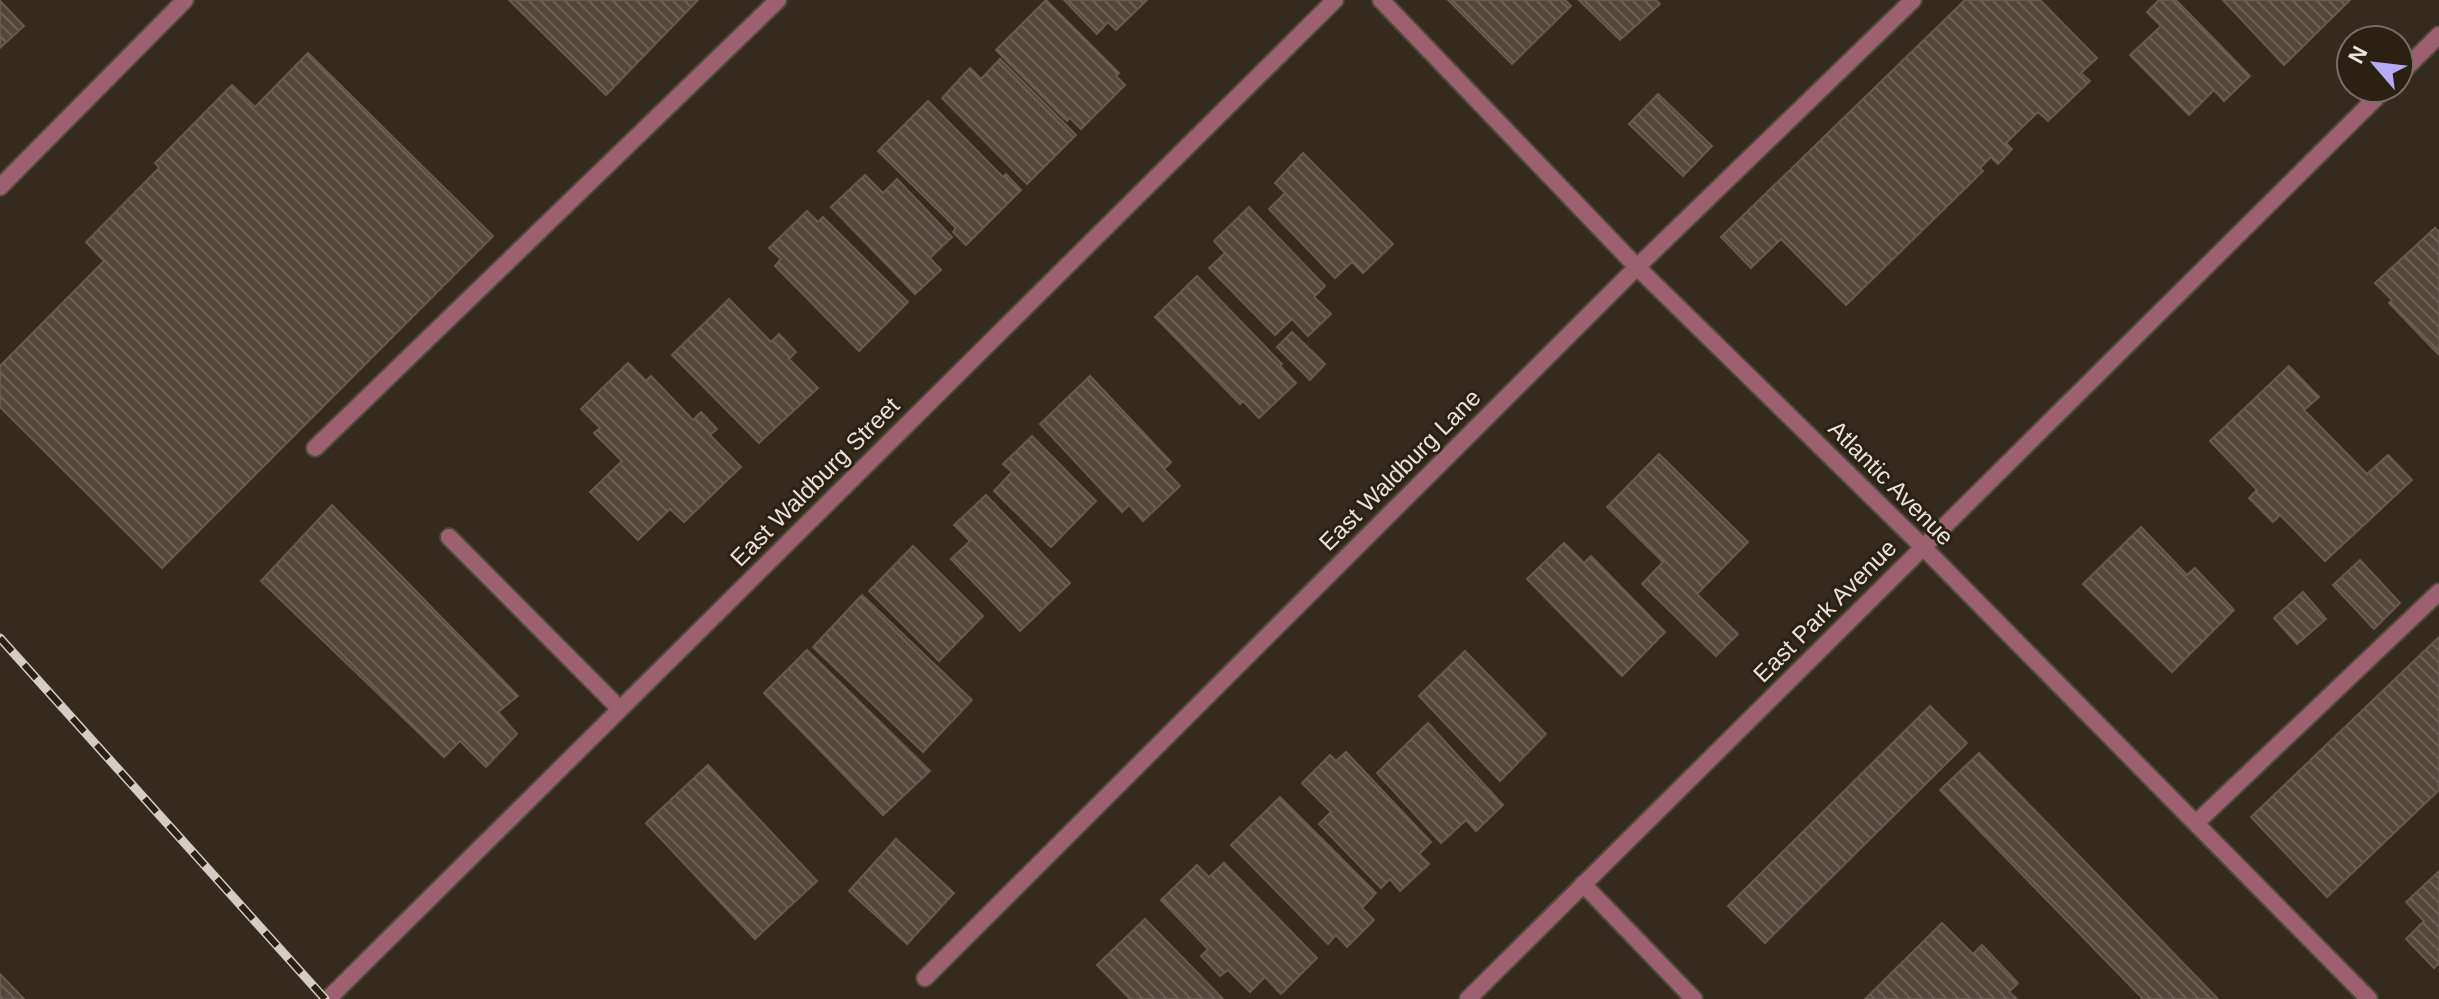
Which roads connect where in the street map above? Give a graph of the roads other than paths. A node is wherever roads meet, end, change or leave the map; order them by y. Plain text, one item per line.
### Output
1 (185, 0) edge
2 (778, 0) edge
3 (1335, 0) edge
4 (1381, 0) edge
5 (1913, 0) edge
6 (2439, 35) edge
7 (2415, 59) edge
8 (2370, 104) edge
9 (0, 187) edge
10 (1637, 267) junction
11 (315, 448) dead end
12 (449, 537) dead end
13 (1923, 547) junction
14 (2439, 592) edge
15 (620, 709) junction
16 (2196, 823) junction
17 (1583, 884) junction
18 (925, 978) dead end
19 (328, 999) edge
20 (1468, 999) edge
21 (1694, 999) edge
22 (2369, 999) edge

1 - 9 street
2 - 11 street
3 - 15 street, East Waldburg Street
4 - 10 street, Atlantic Avenue
5 - 10 street, East Waldburg Lane
6 - 7 street
8 - 13 street, East Park Avenue
10 - 13 street, Atlantic Avenue
10 - 18 street, East Waldburg Lane
12 - 15 street
13 - 16 street, Atlantic Avenue
13 - 17 street, East Park Avenue
14 - 16 street
15 - 19 street, East Waldburg Street
16 - 22 street, Atlantic Avenue
17 - 20 street, East Park Avenue
17 - 21 street

